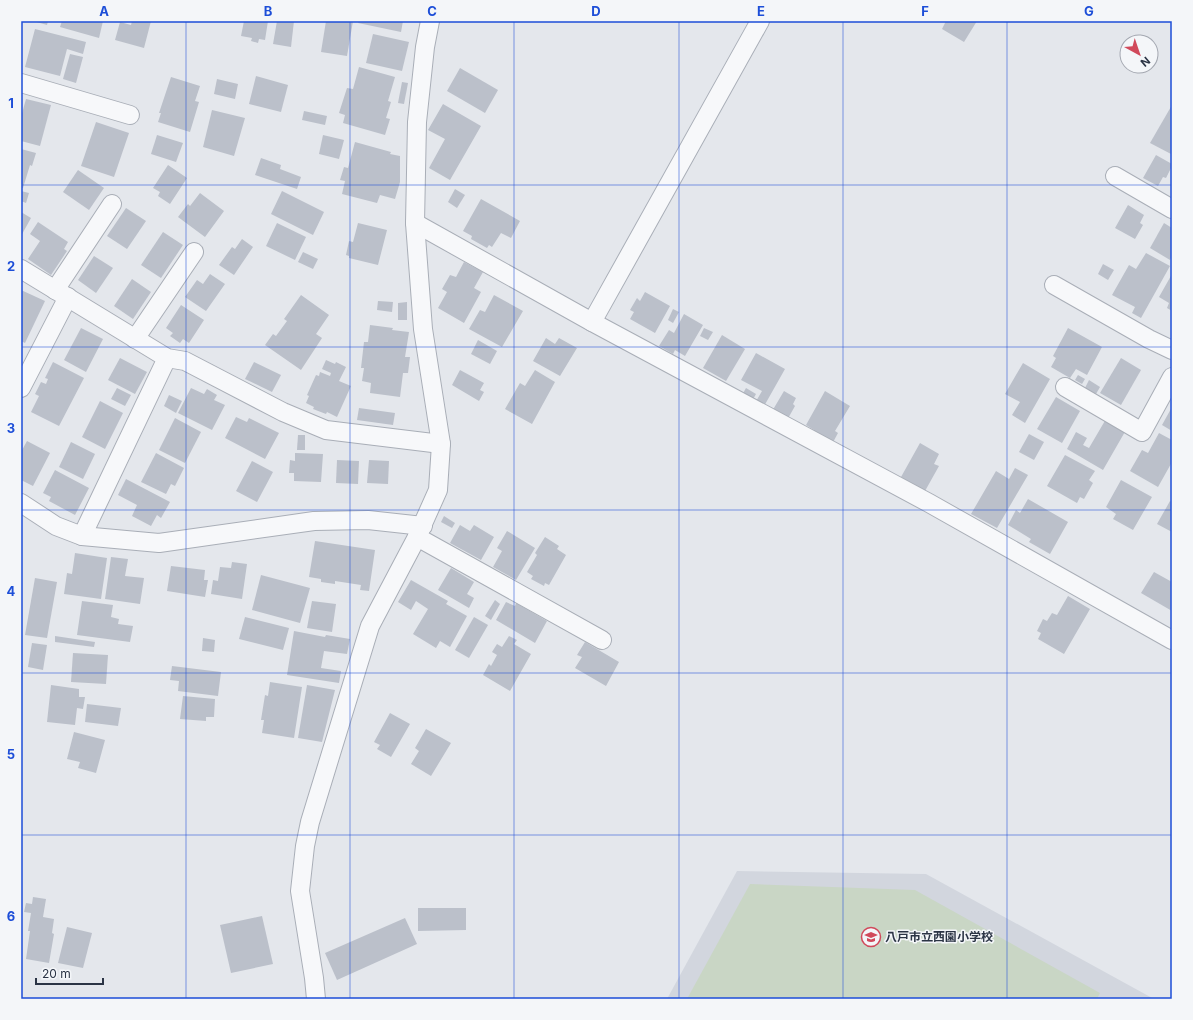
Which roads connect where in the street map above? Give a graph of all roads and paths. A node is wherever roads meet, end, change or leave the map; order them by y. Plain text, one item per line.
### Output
1 (430, 21) edge
2 (760, 21) edge
3 (21, 83) edge
4 (130, 115) dead end
5 (1115, 176) dead end
6 (112, 204) dead end
7 (1172, 209) edge
8 (415, 223) junction
9 (194, 252) dead end
10 (21, 269) edge
11 (1054, 285) dead end
12 (62, 293) junction
13 (592, 322) junction
14 (136, 339) junction
15 (1172, 350) edge
16 (167, 358) junction
17 (1172, 377) edge
18 (1065, 387) dead end
19 (21, 388) edge
20 (441, 444) junction
21 (21, 504) edge
22 (420, 532) junction
23 (82, 536) junction
24 (602, 640) dead end
25 (1172, 640) edge
26 (316, 999) edge

1 - 8 street
2 - 13 street
3 - 4 street
5 - 7 street
6 - 12 street
8 - 13 street
8 - 20 street
9 - 14 street
10 - 12 street
11 - 15 street
12 - 14 street
12 - 19 street
13 - 25 street
14 - 16 street
16 - 20 street
16 - 23 street
17 - 18 street
20 - 22 street
21 - 23 street
22 - 23 street
22 - 24 street
22 - 26 street

